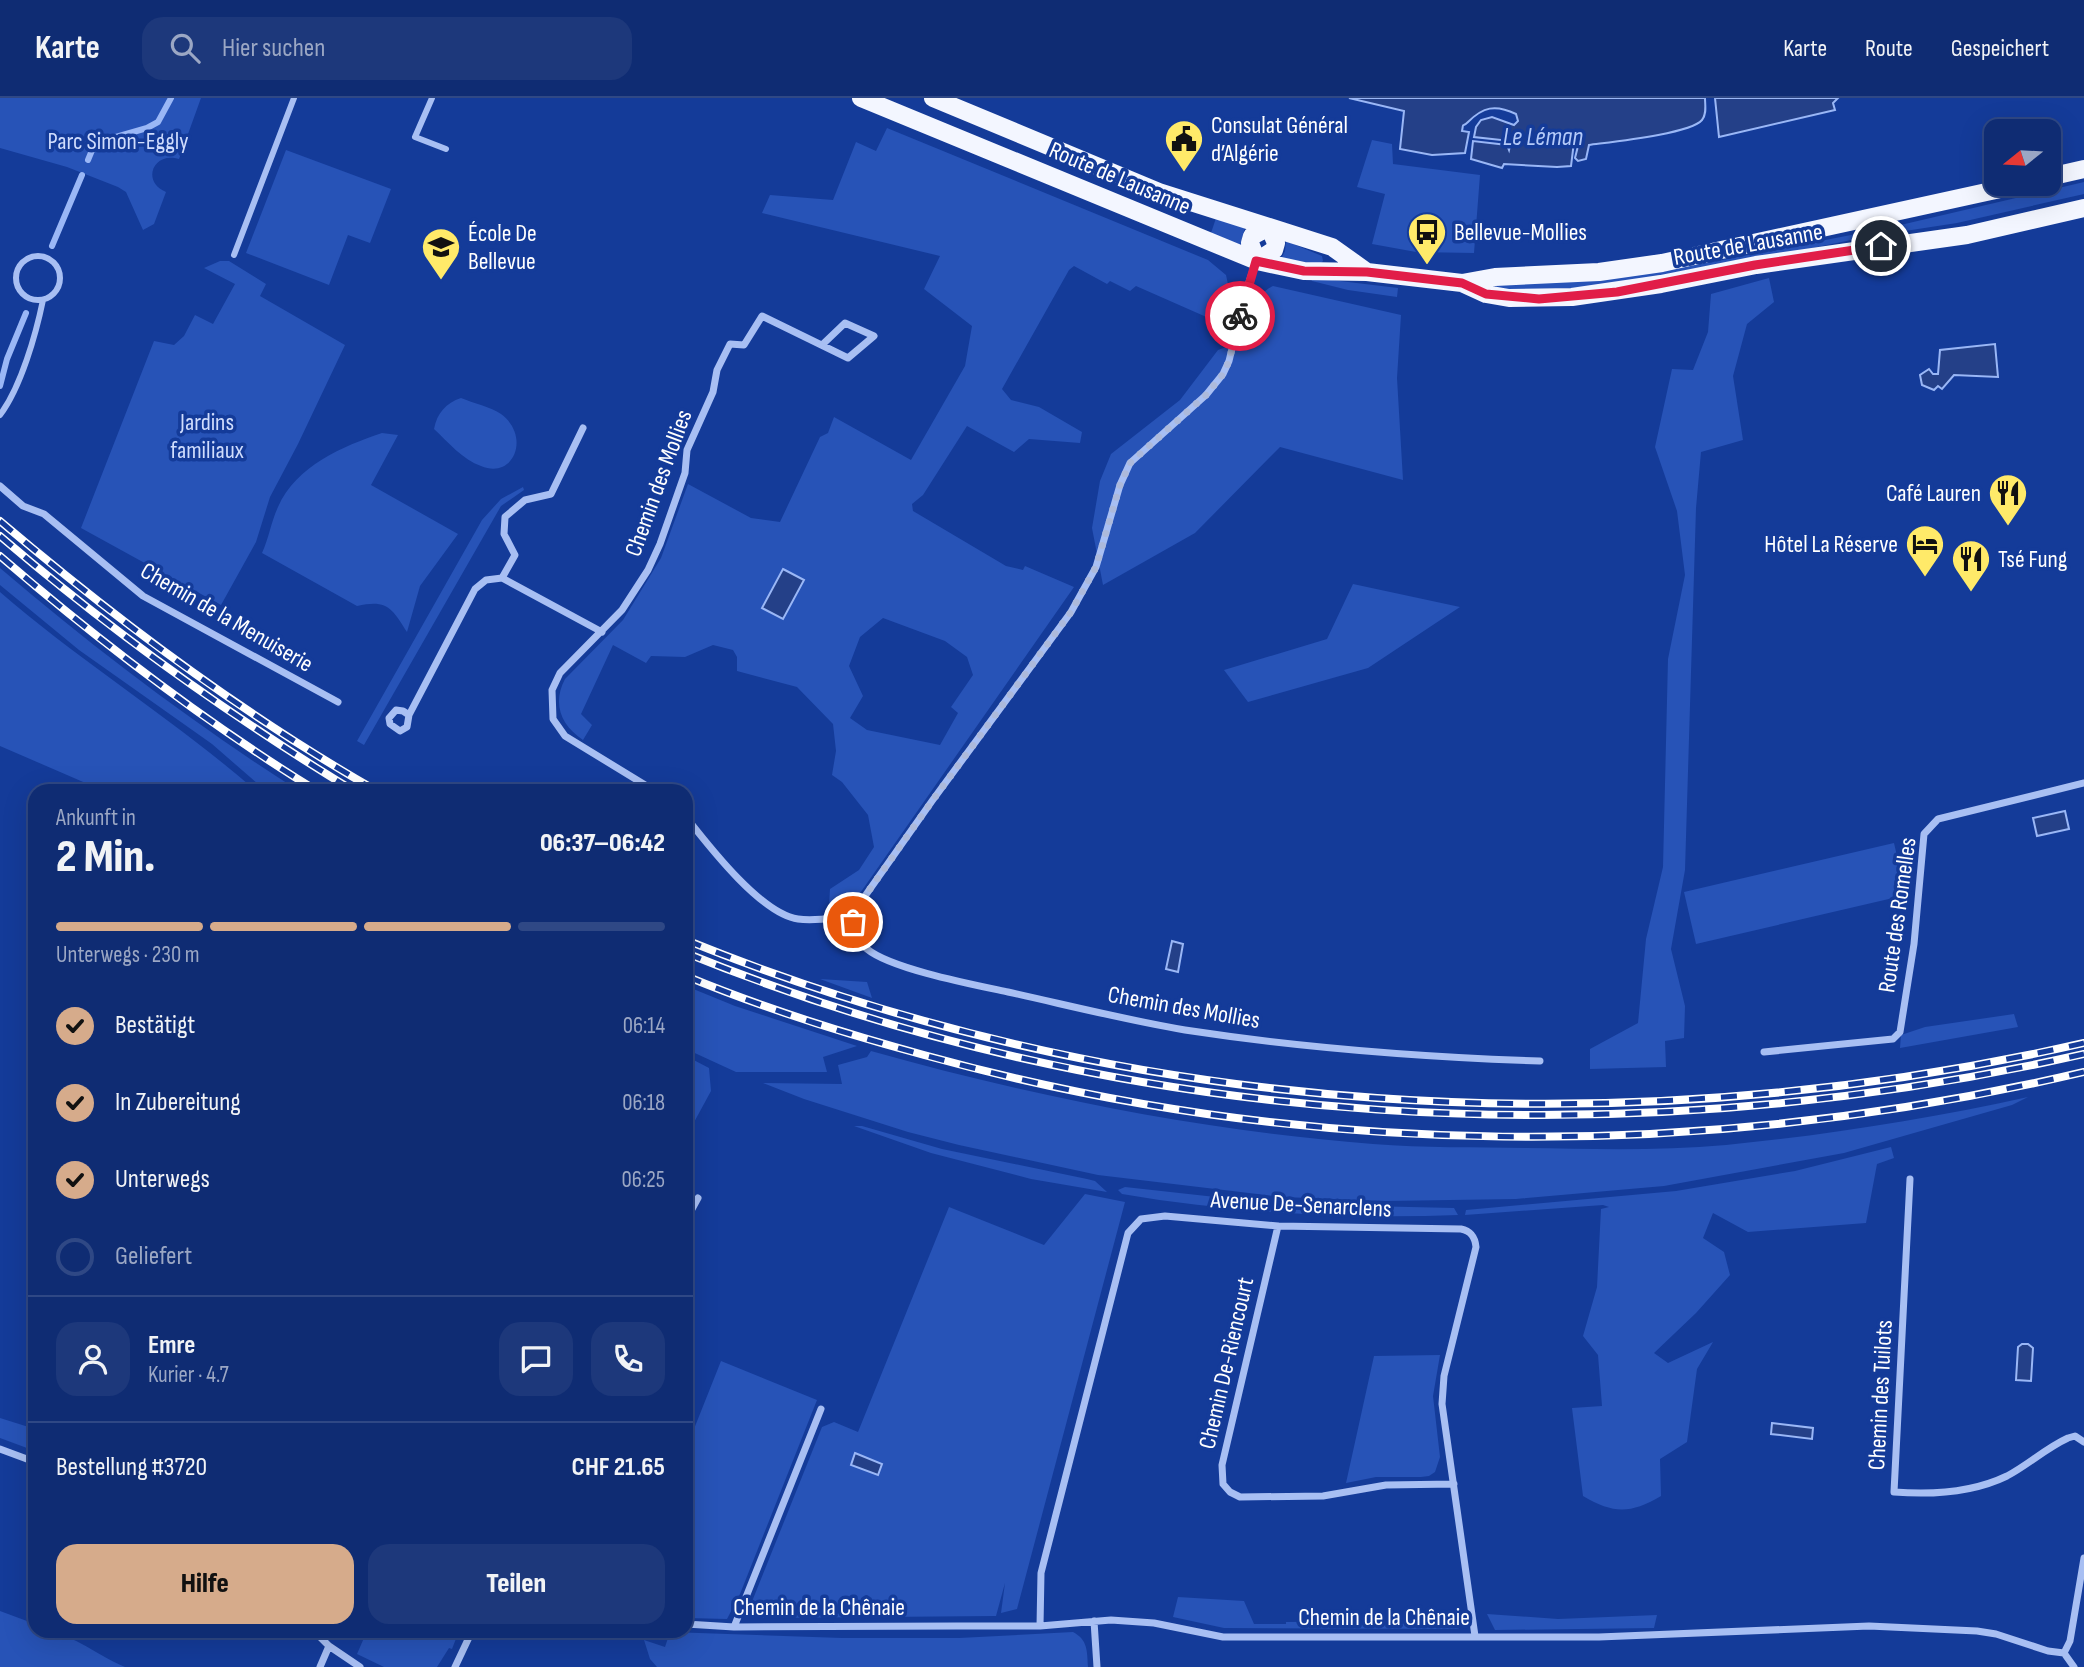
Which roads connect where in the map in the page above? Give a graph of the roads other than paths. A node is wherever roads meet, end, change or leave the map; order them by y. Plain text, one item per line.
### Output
1 (294, 98) edge
2 (432, 98) edge
3 (861, 98) edge
4 (933, 98) edge
5 (446, 149) dead end
6 (2084, 169) edge
7 (2062, 174) edge
8 (1984, 193) edge
9 (2084, 208) edge
10 (1269, 227) junction
11 (234, 255) dead end
12 (1256, 261) junction
13 (1367, 272) junction
14 (1462, 283) junction
15 (43, 300) junction
16 (822, 345) junction
17 (0, 415) edge
18 (583, 428) dead end
19 (0, 486) edge
20 (502, 578) junction
21 (602, 632) junction
22 (338, 702) dead end
23 (409, 715) dead end
24 (2084, 783) edge
25 (642, 784) edge
26 (693, 826) edge
27 (853, 916) junction
28 (1764, 1052) dead end
29 (1540, 1061) dead end
30 (1910, 1179) dead end
31 (698, 1198) dead end
32 (693, 1207) edge
33 (1278, 1226) junction
34 (821, 1409) dead end
35 (2084, 1442) edge
36 (0, 1449) edge
37 (28, 1459) edge
38 (1454, 1484) junction
39 (2084, 1558) edge
40 (1094, 1621) junction
41 (693, 1624) edge
42 (1040, 1626) junction
43 (734, 1627) junction
44 (1475, 1636) junction
45 (321, 1638) edge
46 (469, 1638) edge
47 (329, 1646) junction
48 (2064, 1653) junction
49 (320, 1667) edge
50 (360, 1667) edge
51 (455, 1667) edge
52 (1097, 1667) edge
53 (2074, 1667) edge

1 - 11 street
2 - 5 street
3 - 12 main road, Route de Lausanne
4 - 10 main road, Route de Lausanne
6 - 7 main road
8 - 14 main road, Route de Lausanne
9 - 14 main road, Route de Lausanne
10 - 12 main road
10 - 13 main road, Route de Lausanne
12 - 13 main road, Route de Lausanne
12 - 27 street
13 - 14 main road, Route de Lausanne
15 - 15 street
15 - 17 street
16 - 16 street, Chemin des Mollies
16 - 21 street, Chemin des Mollies
18 - 20 street
19 - 22 street, Chemin de la Menuiserie
20 - 21 street
20 - 23 street
21 - 25 street, Chemin des Mollies
24 - 28 street, Route des Romelles
26 - 27 street
27 - 29 street, Chemin des Mollies
30 - 35 street, Chemin des Tuilots
31 - 32 street
33 - 38 street, Avenue De-Senarclens
33 - 38 street, Chemin De-Riencourt
33 - 42 street, Avenue De-Senarclens
34 - 43 street
36 - 37 street
38 - 44 street, Avenue De-Senarclens
39 - 48 street
40 - 42 street, Chemin de la Chênaie
40 - 44 street, Chemin de la Chênaie
40 - 52 street
41 - 43 street, Chemin de la Chênaie
42 - 43 street, Chemin de la Chênaie
44 - 48 street, Chemin de la Chênaie
45 - 47 street
46 - 51 street
47 - 49 street
47 - 50 street
48 - 53 street

